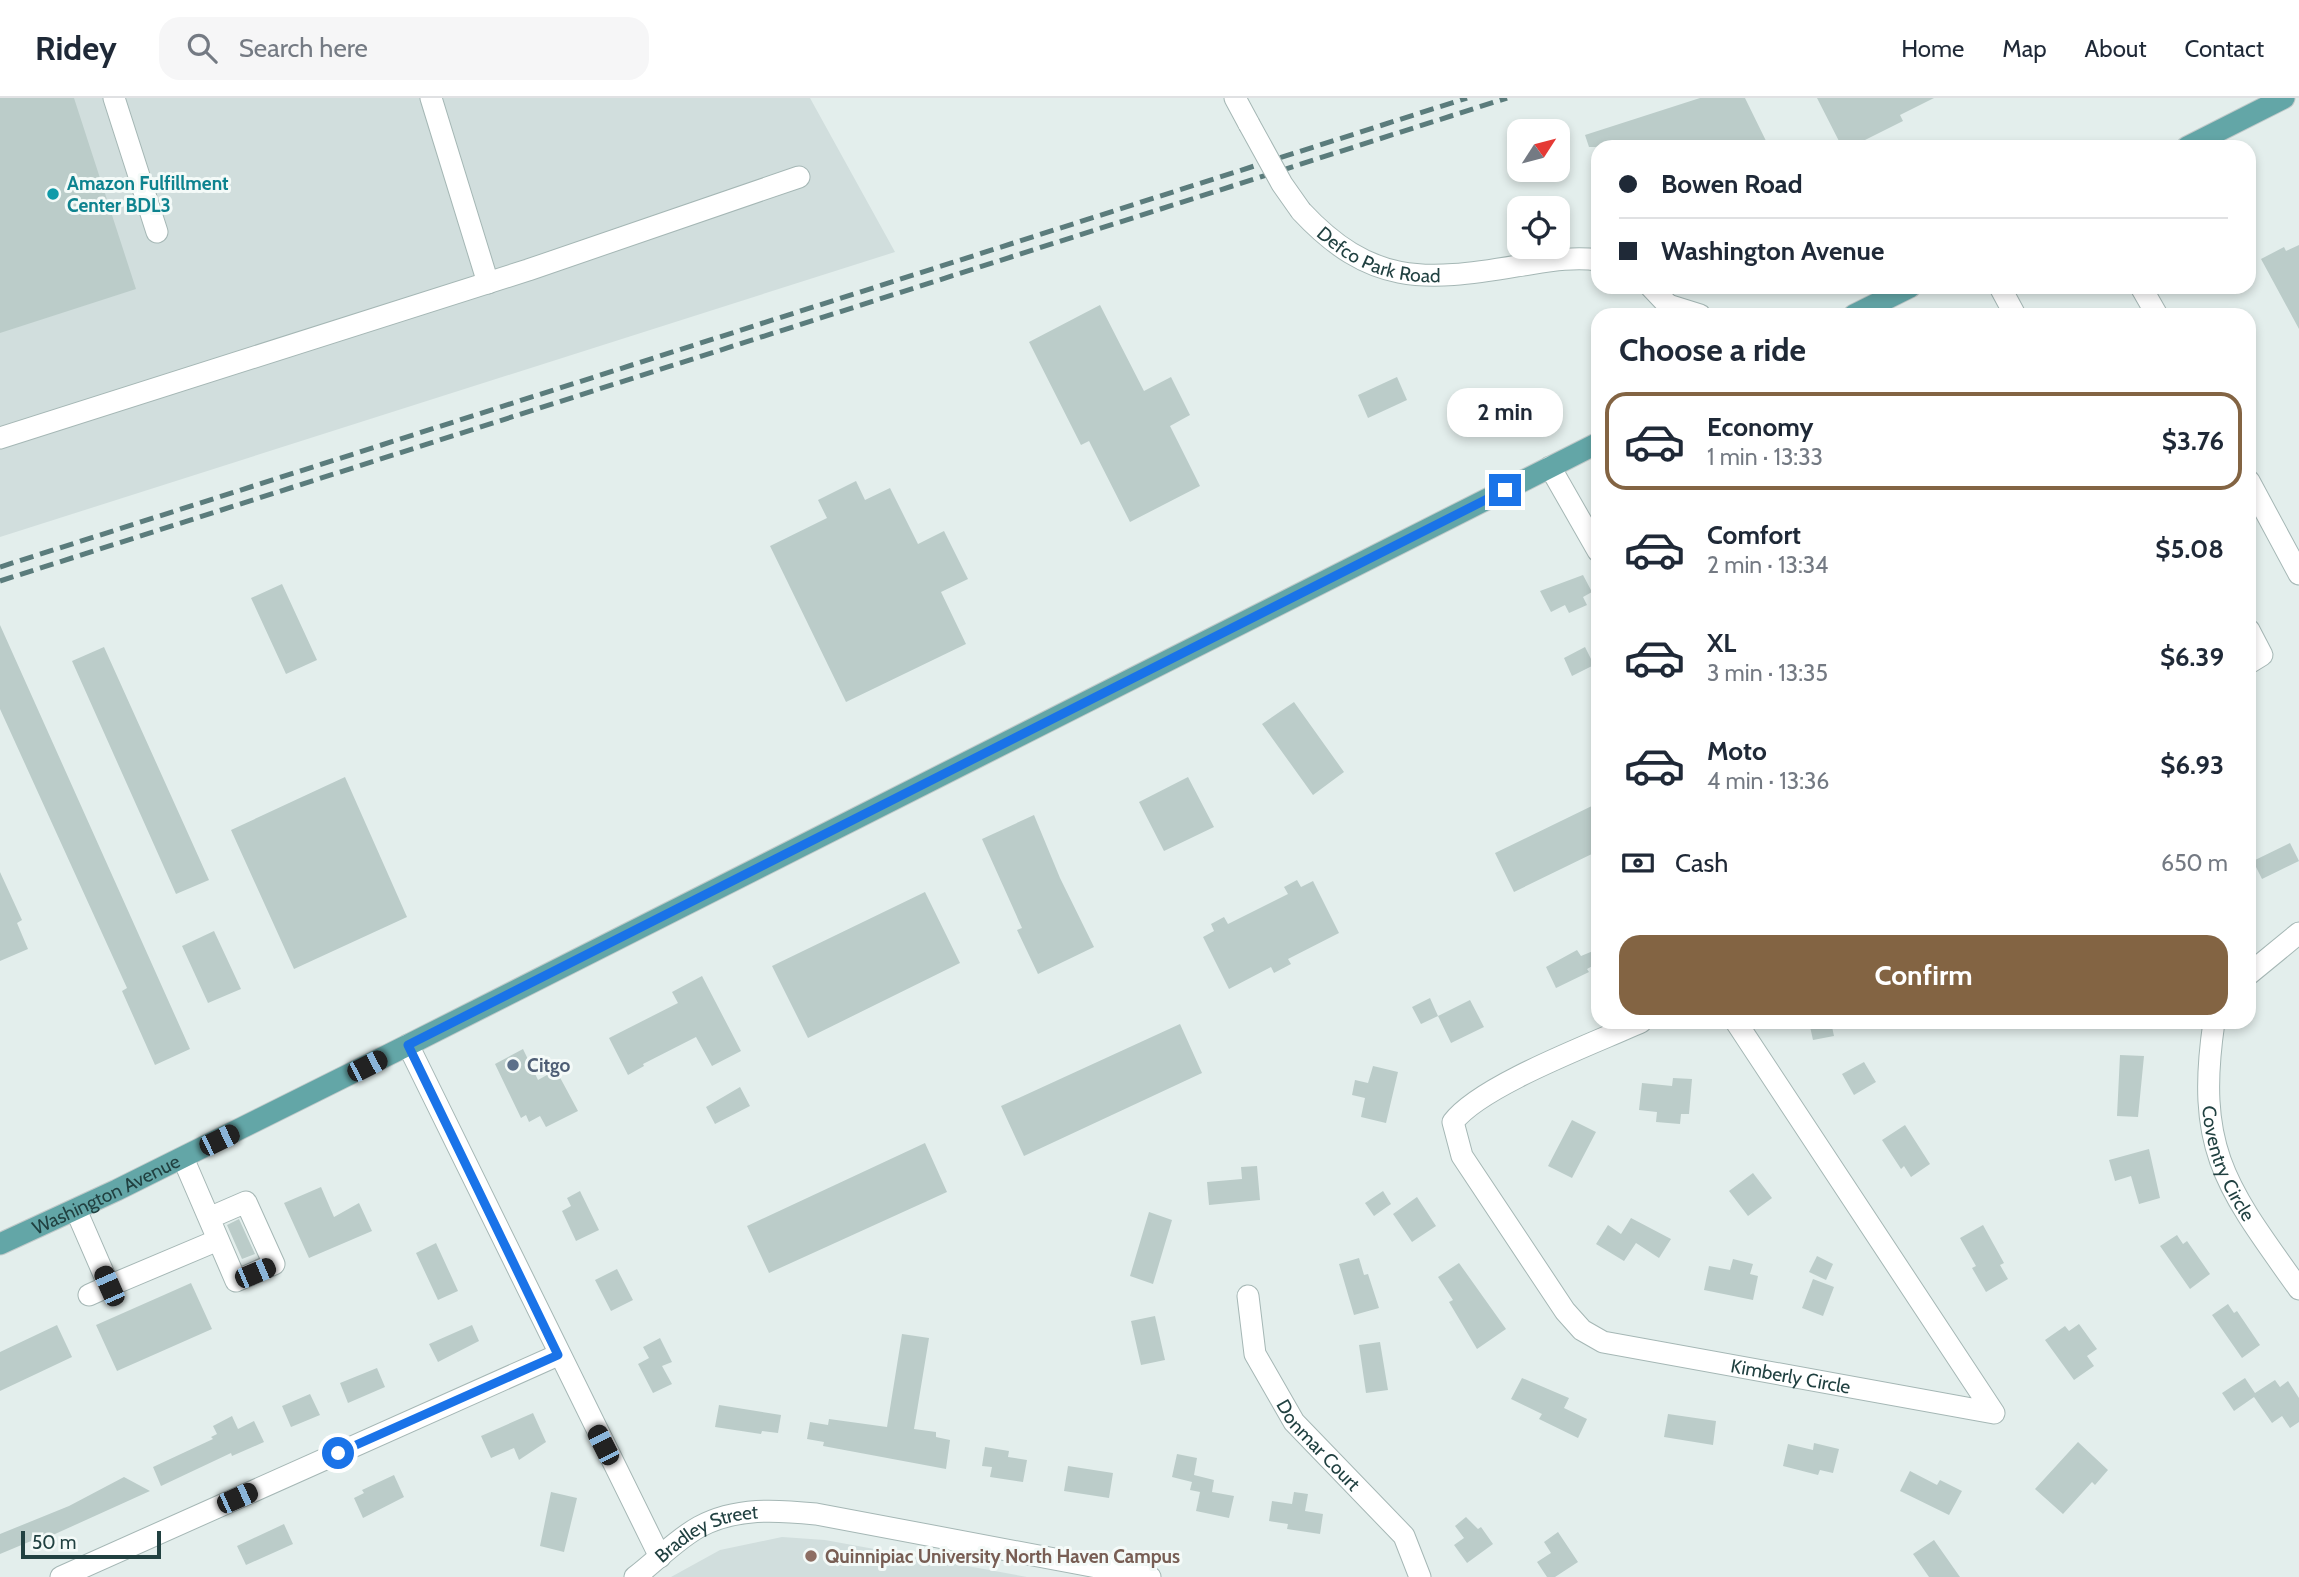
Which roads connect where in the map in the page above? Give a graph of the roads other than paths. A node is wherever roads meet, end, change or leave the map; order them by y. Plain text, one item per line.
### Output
1 (114, 98) edge
2 (432, 98) edge
3 (1235, 98) edge
4 (2284, 98) edge
5 (2201, 140) edge
6 (799, 177) dead end
7 (157, 232) dead end
8 (1591, 260) edge
9 (488, 283) junction
10 (1656, 294) edge
11 (1896, 294) edge
12 (1667, 308) edge
13 (1868, 308) edge
14 (0, 438) edge
15 (1591, 446) edge
16 (1550, 467) junction
17 (2256, 494) edge
18 (1591, 539) edge
19 (2299, 574) edge
20 (2256, 643) edge
21 (2256, 659) edge
22 (2299, 933) edge
23 (2256, 968) edge
24 (1626, 1029) edge
25 (1741, 1029) edge
26 (2213, 1029) edge
27 (408, 1045) junction
28 (183, 1158) junction
29 (76, 1210) junction
30 (209, 1218) junction
31 (218, 1240) junction
32 (0, 1244) edge
33 (109, 1286) junction
34 (2299, 1289) edge
35 (89, 1295) dead end
36 (1248, 1296) dead end
37 (558, 1355) junction
38 (660, 1557) junction
39 (61, 1577) edge
40 (635, 1577) edge
41 (1150, 1577) edge
42 (1420, 1577) edge

1 - 7 street
2 - 9 street
3 - 8 street, Defco Park Road, bridge
4 - 5 main road
6 - 9 street
9 - 14 street
10 - 12 street
11 - 13 main road
15 - 16 main road, Washington Avenue
16 - 18 street
16 - 27 main road, Washington Avenue
17 - 19 street
20 - 21 street
22 - 23 street
24 - 25 street, Kimberly Circle
26 - 34 street, Coventry Circle
27 - 28 main road, Washington Avenue
27 - 37 street, Bradley Street
28 - 29 main road, Washington Avenue
28 - 30 street
29 - 32 main road, Washington Avenue
29 - 33 street
30 - 31 street
30 - 31 street
31 - 33 street
33 - 35 street
36 - 42 street, Donmar Court
37 - 38 street, Bradley Street
37 - 39 street
38 - 40 street
38 - 41 street, Bradley Street

